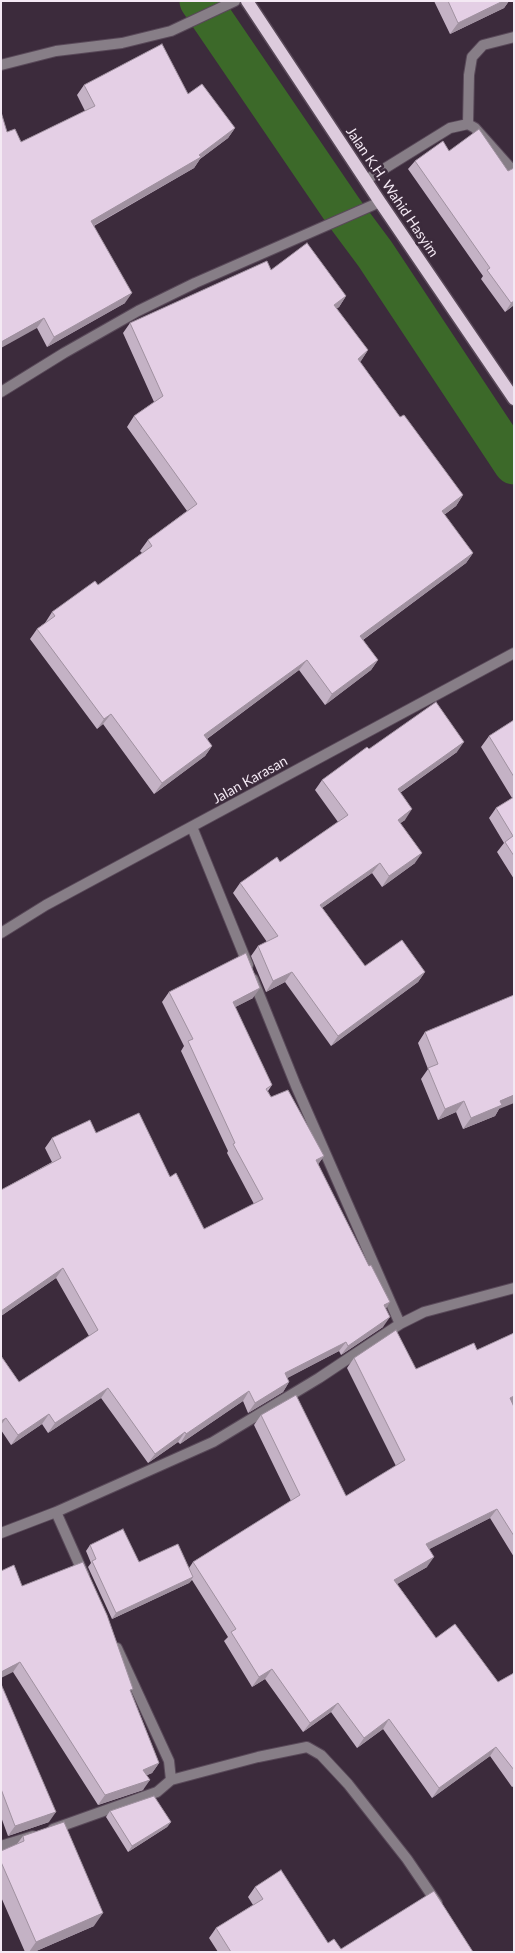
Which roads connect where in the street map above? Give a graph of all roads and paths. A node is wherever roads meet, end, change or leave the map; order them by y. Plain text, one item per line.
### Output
1 (236, 1) edge
2 (247, 1) edge
3 (514, 37) edge
4 (1, 65) edge
5 (468, 124) junction
6 (514, 172) edge
7 (366, 180) junction
8 (380, 202) junction
9 (1, 392) edge
10 (514, 399) edge
11 (514, 653) edge
12 (192, 827) junction
13 (1, 933) edge
14 (514, 1288) edge
15 (400, 1324) junction
16 (56, 1512) junction
17 (1, 1533) edge
18 (88, 1583) edge
19 (112, 1636) edge
20 (171, 1780) junction
21 (1, 1846) edge
22 (443, 1913) edge

1 - 4 street
2 - 7 main road, Jalan K.H. Wahid Hasyim
3 - 5 street
5 - 6 street
5 - 7 street
7 - 8 main road, Jalan K.H. Wahid Hasyim
8 - 9 street
8 - 10 main road, Jalan K.H. Wahid Hasyim
11 - 12 street, Jalan Karasan
12 - 13 street, Jalan Karasan
12 - 15 street
14 - 15 street
15 - 16 street
16 - 17 street
16 - 18 street
19 - 20 street
20 - 21 street
20 - 22 street

